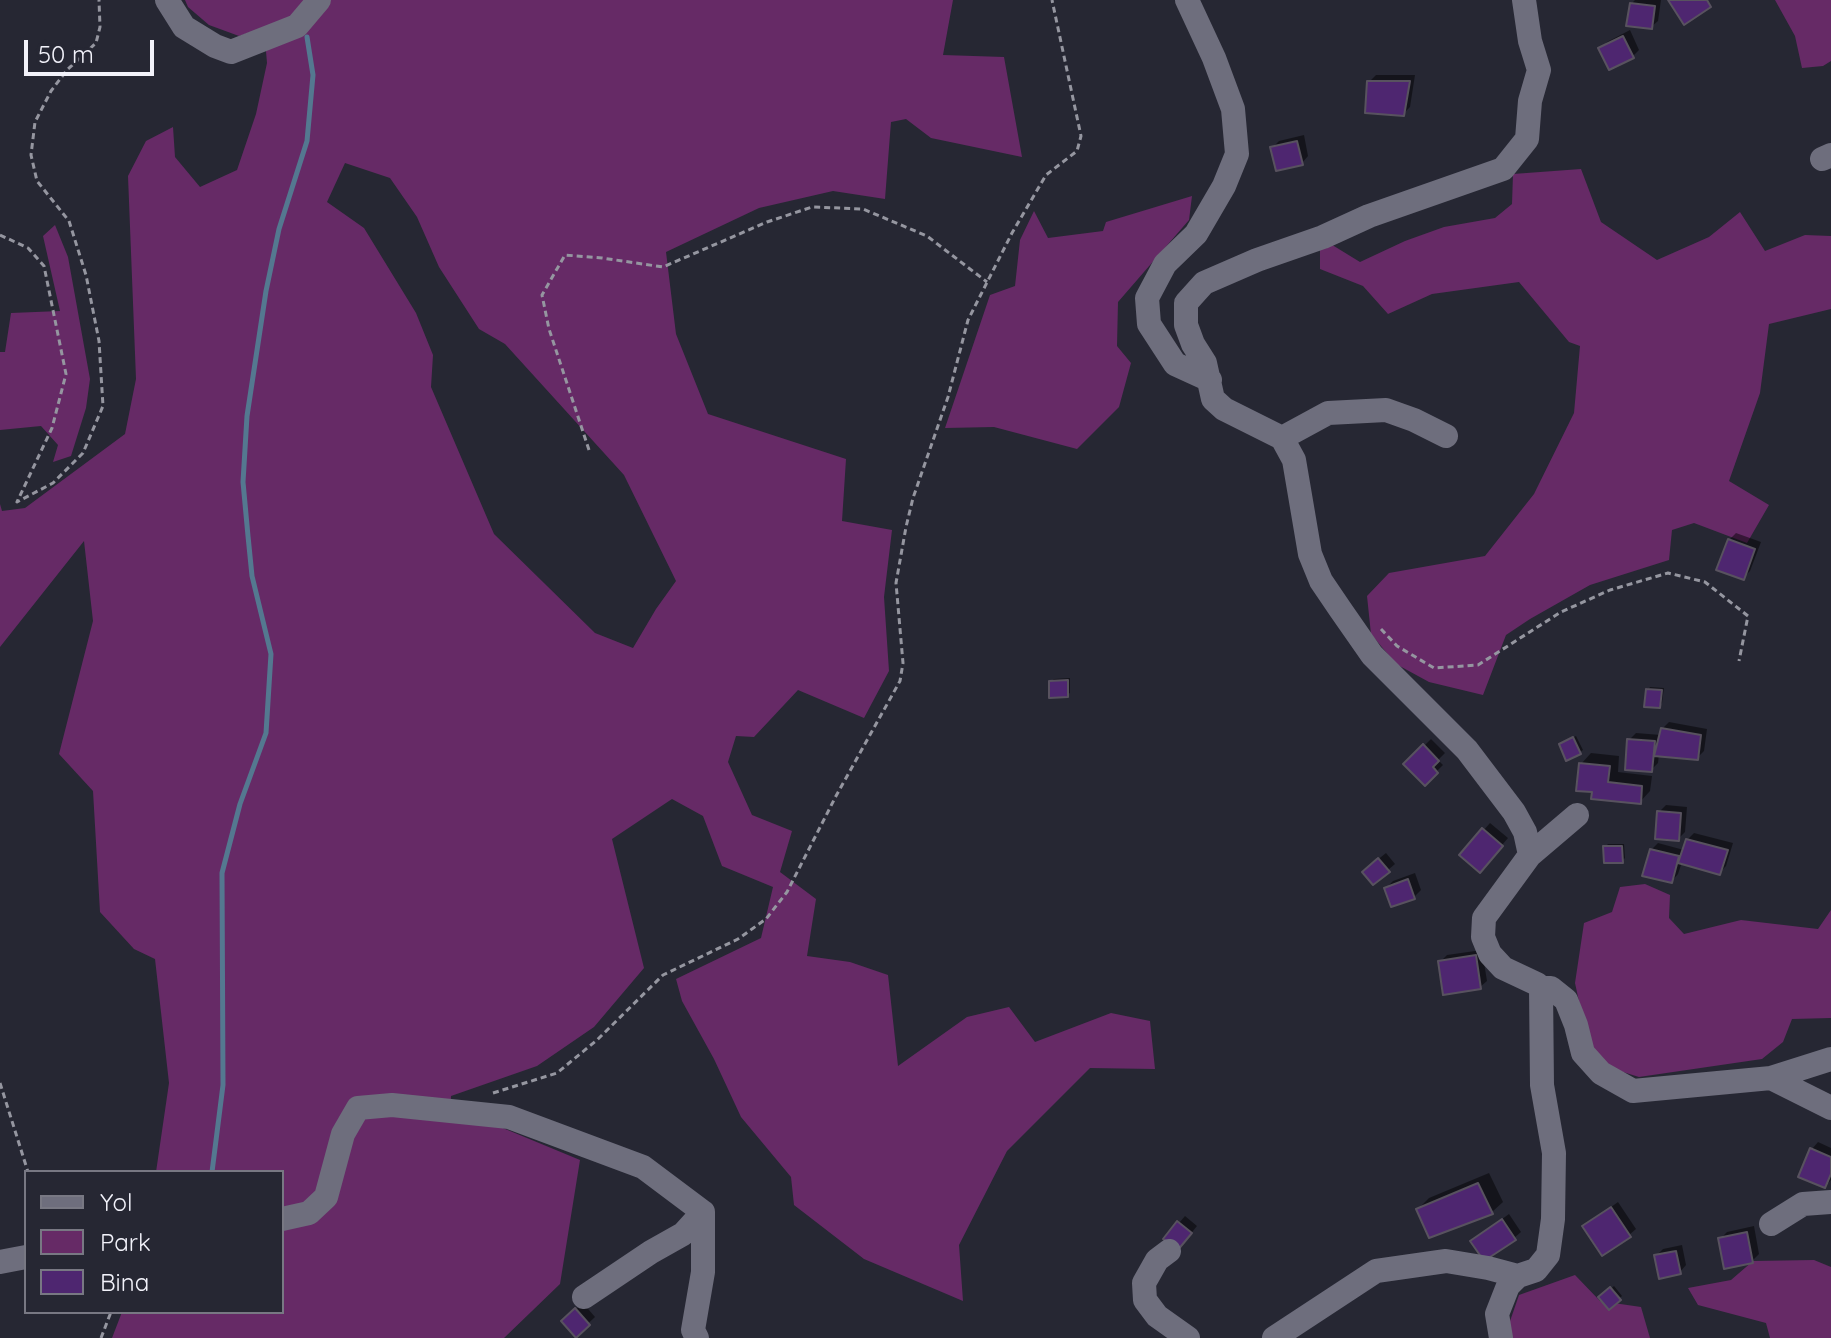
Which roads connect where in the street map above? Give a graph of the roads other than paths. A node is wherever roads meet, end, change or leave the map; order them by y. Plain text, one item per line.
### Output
1 (167, 0) edge
2 (319, 0) edge
3 (1187, 0) edge
4 (1524, 0) edge
5 (1210, 380) junction
6 (1446, 436) dead end
7 (1282, 438) junction
8 (1577, 815) dead end
9 (1530, 855) junction
10 (1541, 988) junction
11 (1831, 1059) edge
12 (1771, 1078) junction
13 (1831, 1108) edge
14 (1831, 1202) edge
15 (703, 1212) junction
16 (284, 1219) edge
17 (1771, 1224) dead end
18 (1169, 1251) dead end
19 (24, 1257) edge
20 (0, 1262) edge
21 (1518, 1276) junction
22 (584, 1297) dead end
23 (697, 1338) edge
24 (1188, 1338) edge
25 (1274, 1338) edge
26 (1501, 1338) edge

1 - 2 street
3 - 5 street
4 - 5 street
5 - 7 street
6 - 7 street
7 - 9 street
8 - 9 street
9 - 10 street
10 - 12 street
10 - 21 street
11 - 12 street
12 - 13 street
14 - 17 street
15 - 16 street
15 - 22 street
15 - 23 street
18 - 24 street
19 - 20 street
21 - 25 street
21 - 26 street

